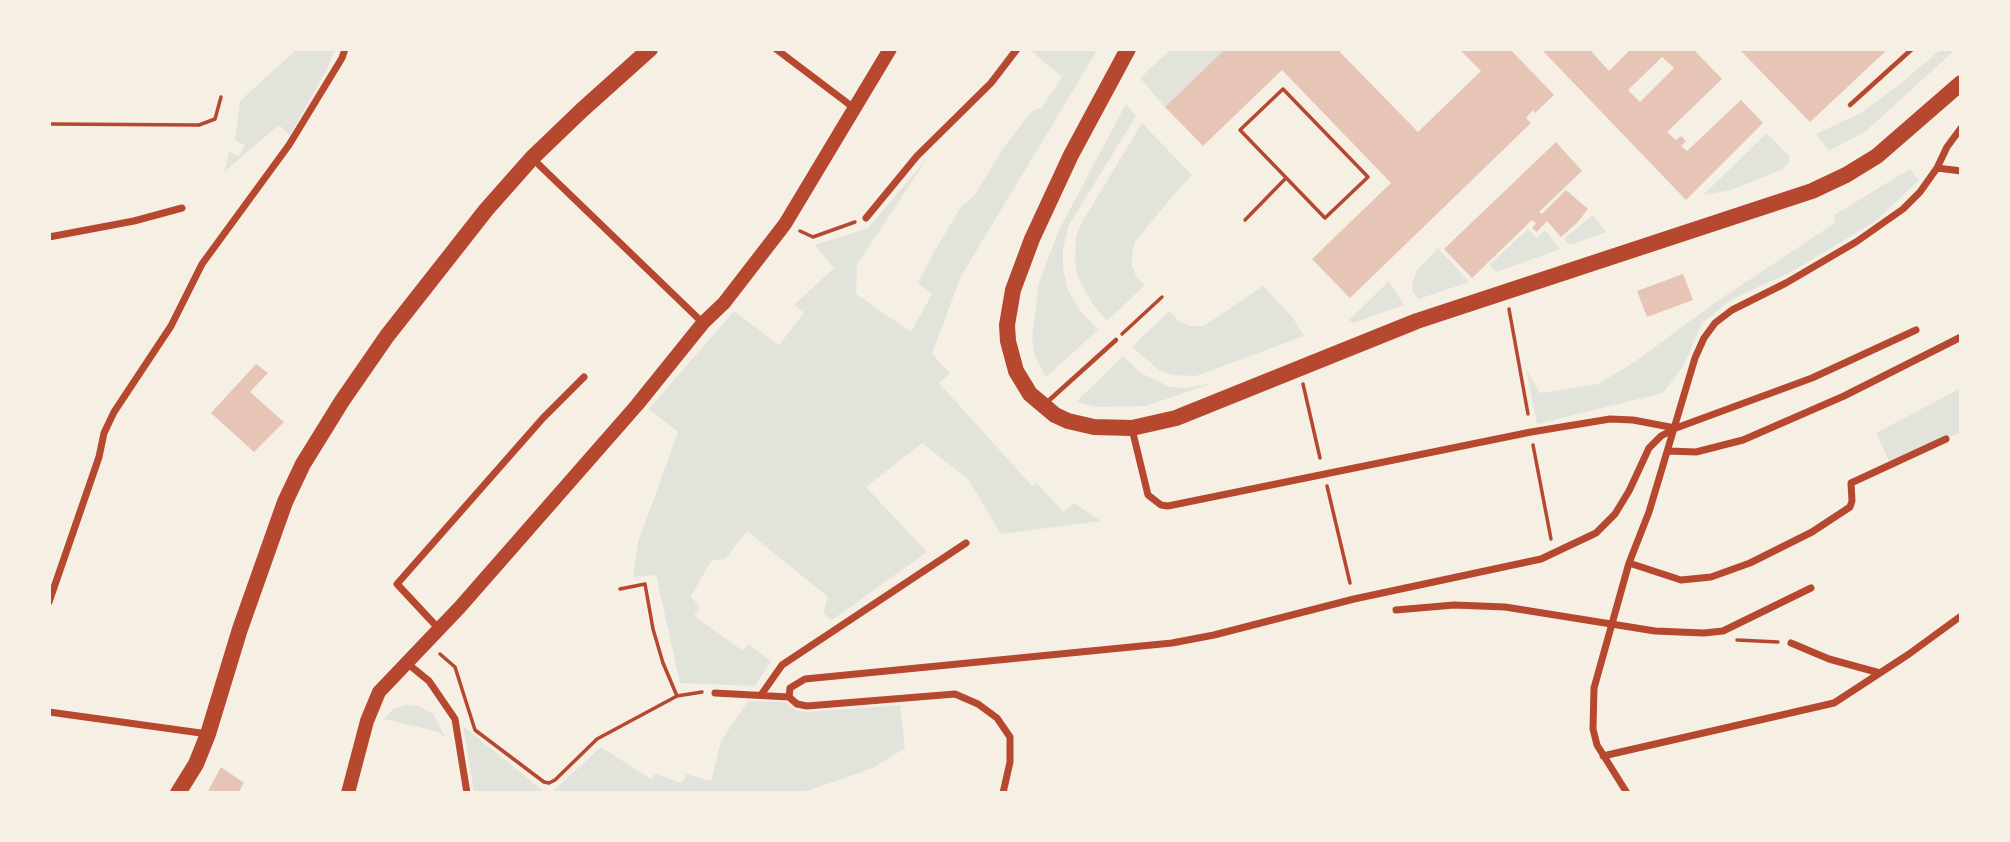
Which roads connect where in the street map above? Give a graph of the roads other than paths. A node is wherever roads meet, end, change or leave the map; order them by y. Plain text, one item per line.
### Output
1 (345, 49) edge
2 (650, 49) edge
3 (776, 49) edge
4 (890, 49) edge
5 (1017, 49) edge
6 (1128, 49) edge
7 (1912, 49) edge
8 (1961, 83) edge
9 (1850, 105) dead end
10 (855, 109) junction
11 (1961, 128) edge
12 (532, 158) junction
13 (1937, 167) junction
14 (1961, 171) edge
15 (183, 208) dead end
16 (866, 218) road end
17 (49, 237) edge
18 (703, 323) junction
19 (1916, 330) dead end
20 (1961, 337) edge
21 (1116, 340) road end
22 (583, 377) dead end
23 (1042, 407) junction
24 (1132, 428) junction
25 (1676, 428) junction
26 (1946, 439) dead end
27 (1668, 451) junction
28 (965, 543) dead end
29 (1629, 563) junction
30 (1811, 588) dead end
31 (49, 602) edge
32 (1396, 610) dead end
33 (1961, 616) edge
34 (1613, 623) junction
35 (439, 630) junction
36 (1791, 643) dead end
37 (408, 664) junction
38 (1880, 673) junction
39 (715, 693) road end
40 (761, 695) junction
41 (789, 697) junction
42 (49, 712) edge
43 (208, 734) junction
44 (1603, 756) junction
45 (178, 793) edge
46 (348, 793) edge
47 (467, 793) edge
48 (1003, 793) edge
49 (1627, 793) edge

1 - 31 street
2 - 12 main road
3 - 10 street
4 - 10 main road
5 - 16 street
6 - 23 main road
7 - 9 lane
8 - 24 main road
10 - 18 main road
11 - 13 street
12 - 18 street
12 - 43 main road
13 - 14 street
13 - 25 street
15 - 17 street
18 - 35 main road
19 - 25 street
20 - 27 street
21 - 23 lane
22 - 35 street
23 - 24 main road
24 - 25 street
25 - 27 street
25 - 41 street
26 - 29 street
27 - 29 street
28 - 40 street
29 - 34 street
30 - 34 street
32 - 34 street
33 - 38 street
34 - 44 street
35 - 37 main road
36 - 38 street
37 - 46 main road
37 - 47 street
38 - 44 street
39 - 40 street
40 - 41 street
41 - 48 street
42 - 43 street
43 - 45 main road
44 - 49 street

